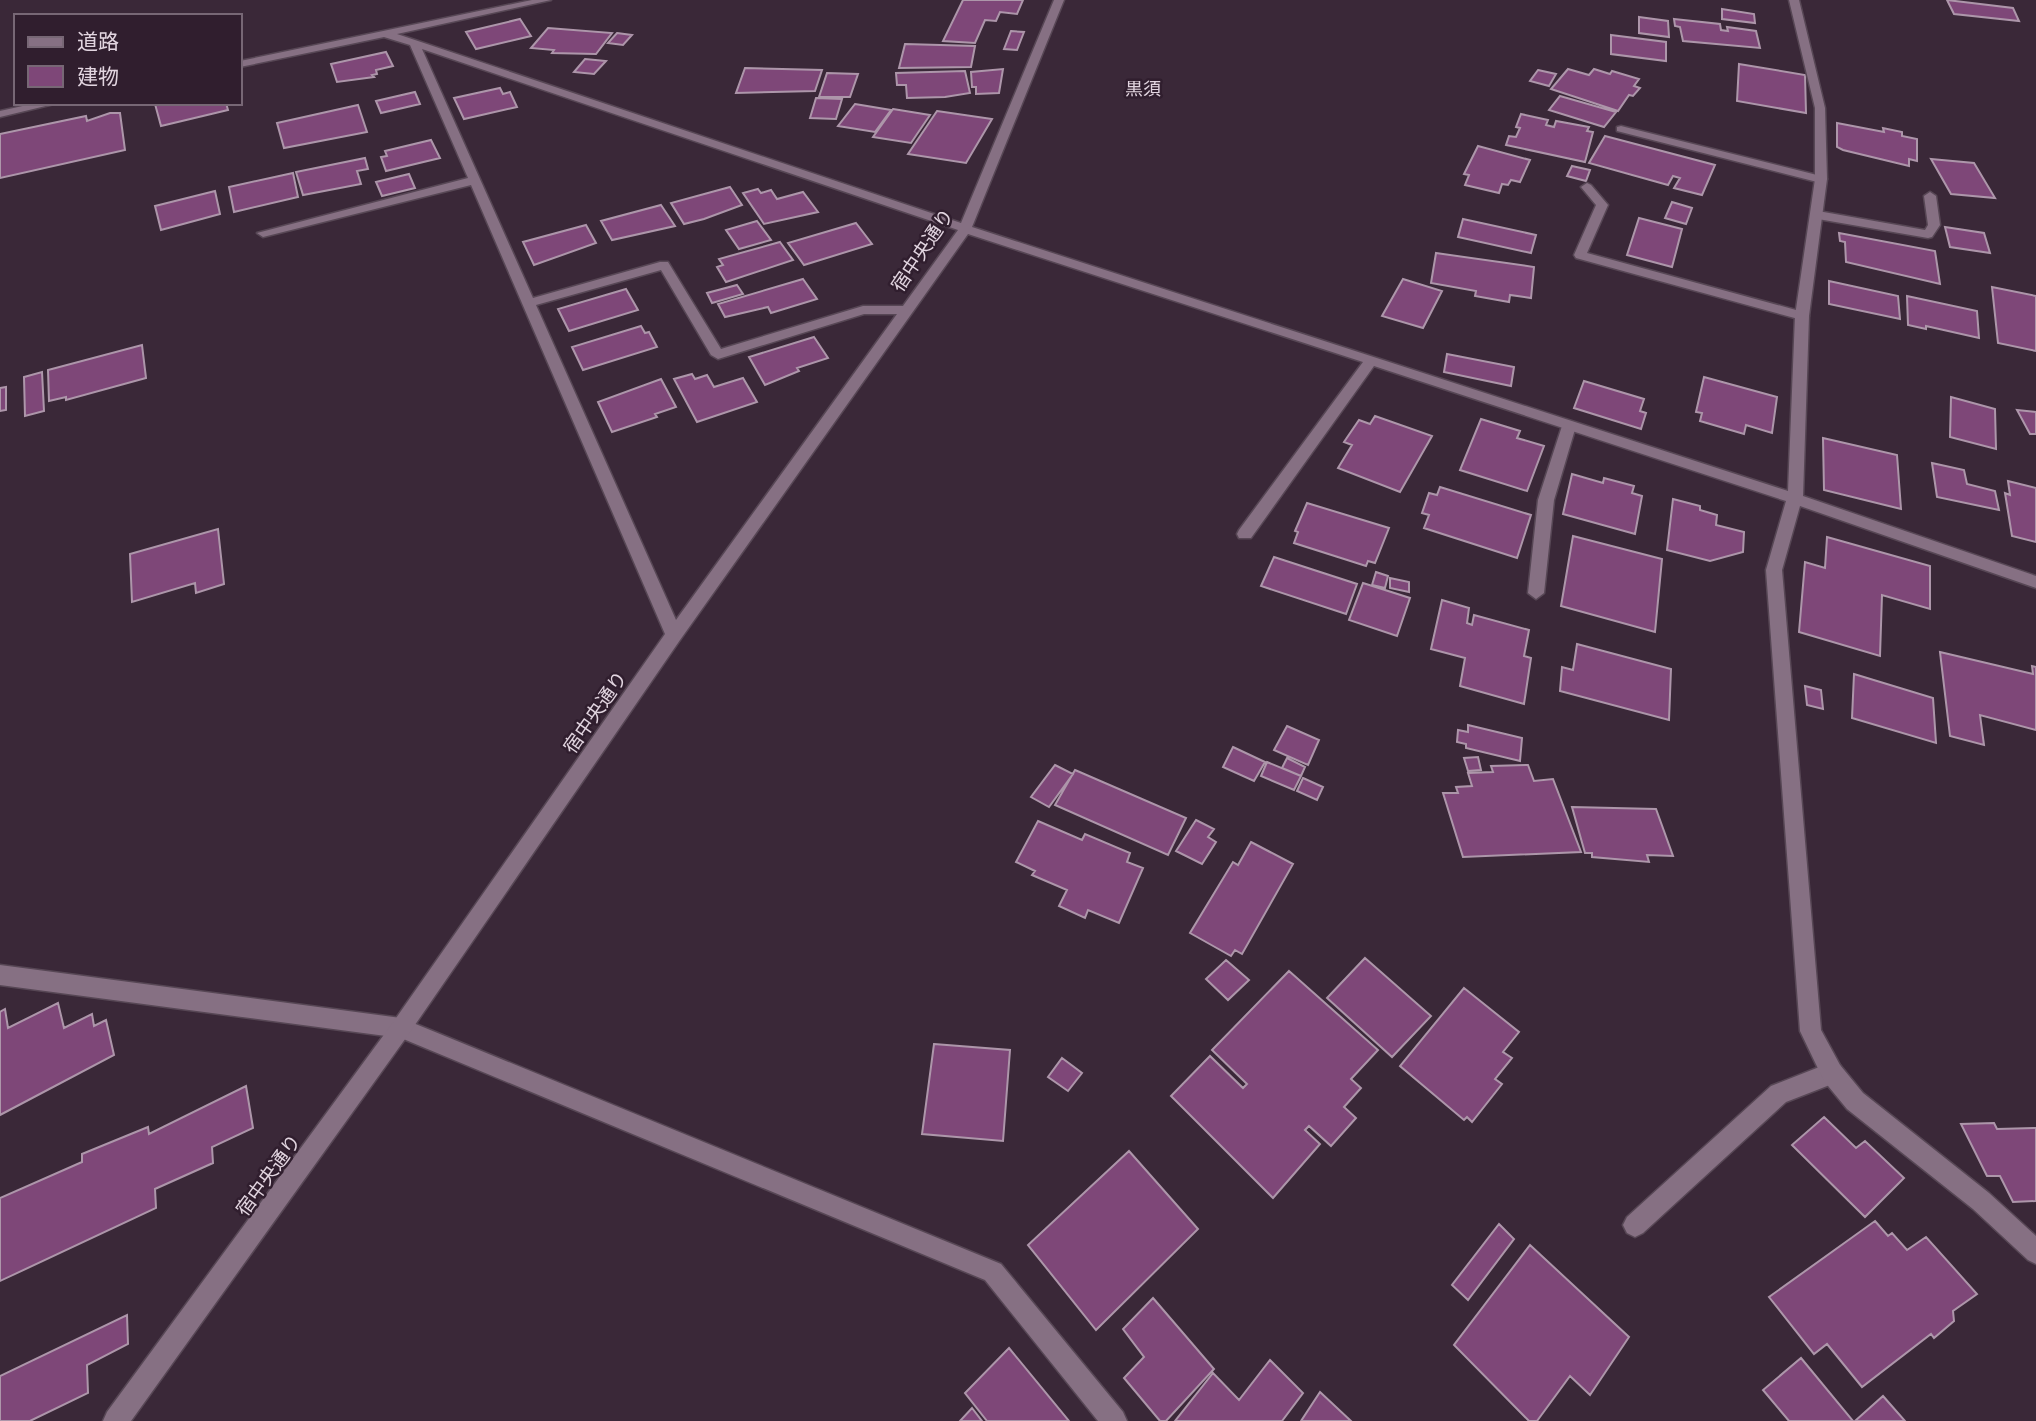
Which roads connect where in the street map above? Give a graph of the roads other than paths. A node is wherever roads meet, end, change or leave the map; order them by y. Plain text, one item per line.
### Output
1 (546, 0) edge
2 (1059, 0) edge
3 (1794, 0) edge
4 (386, 34) junction
5 (414, 43) junction
6 (242, 64) edge
7 (43, 105) edge
8 (0, 114) edge
9 (1621, 128) dead end
10 (1821, 179) junction
11 (476, 180) junction
12 (1587, 187) dead end
13 (1930, 196) dead end
14 (1818, 215) junction
15 (965, 229) junction
16 (262, 233) dead end
17 (530, 303) junction
18 (907, 310) junction
19 (1801, 316) junction
20 (1372, 359) junction
21 (1569, 426) junction
22 (1795, 496) junction
23 (1245, 534) dead end
24 (2036, 582) edge
25 (1536, 593) dead end
26 (674, 635) junction
27 (0, 975) edge
28 (401, 1028) junction
29 (1832, 1073) junction
30 (1635, 1225) dead end
31 (2036, 1252) edge
32 (116, 1421) edge
33 (1114, 1421) edge

1 - 4 street
2 - 15 street, 宿中央通り
3 - 10 street
4 - 5 street
4 - 6 street
5 - 11 street
5 - 15 street
7 - 8 street
9 - 10 street
10 - 14 street
11 - 16 street
11 - 17 street
12 - 19 street
13 - 14 street
14 - 19 street
15 - 18 street, 宿中央通り
15 - 20 street
17 - 18 street
17 - 26 street
18 - 26 street, 宿中央通り
19 - 22 street
20 - 21 street
20 - 23 street
21 - 22 street
21 - 25 street
22 - 24 street
22 - 29 street
26 - 28 street, 宿中央通り
27 - 28 street
28 - 32 street, 宿中央通り
28 - 33 street
29 - 30 street
29 - 31 street

